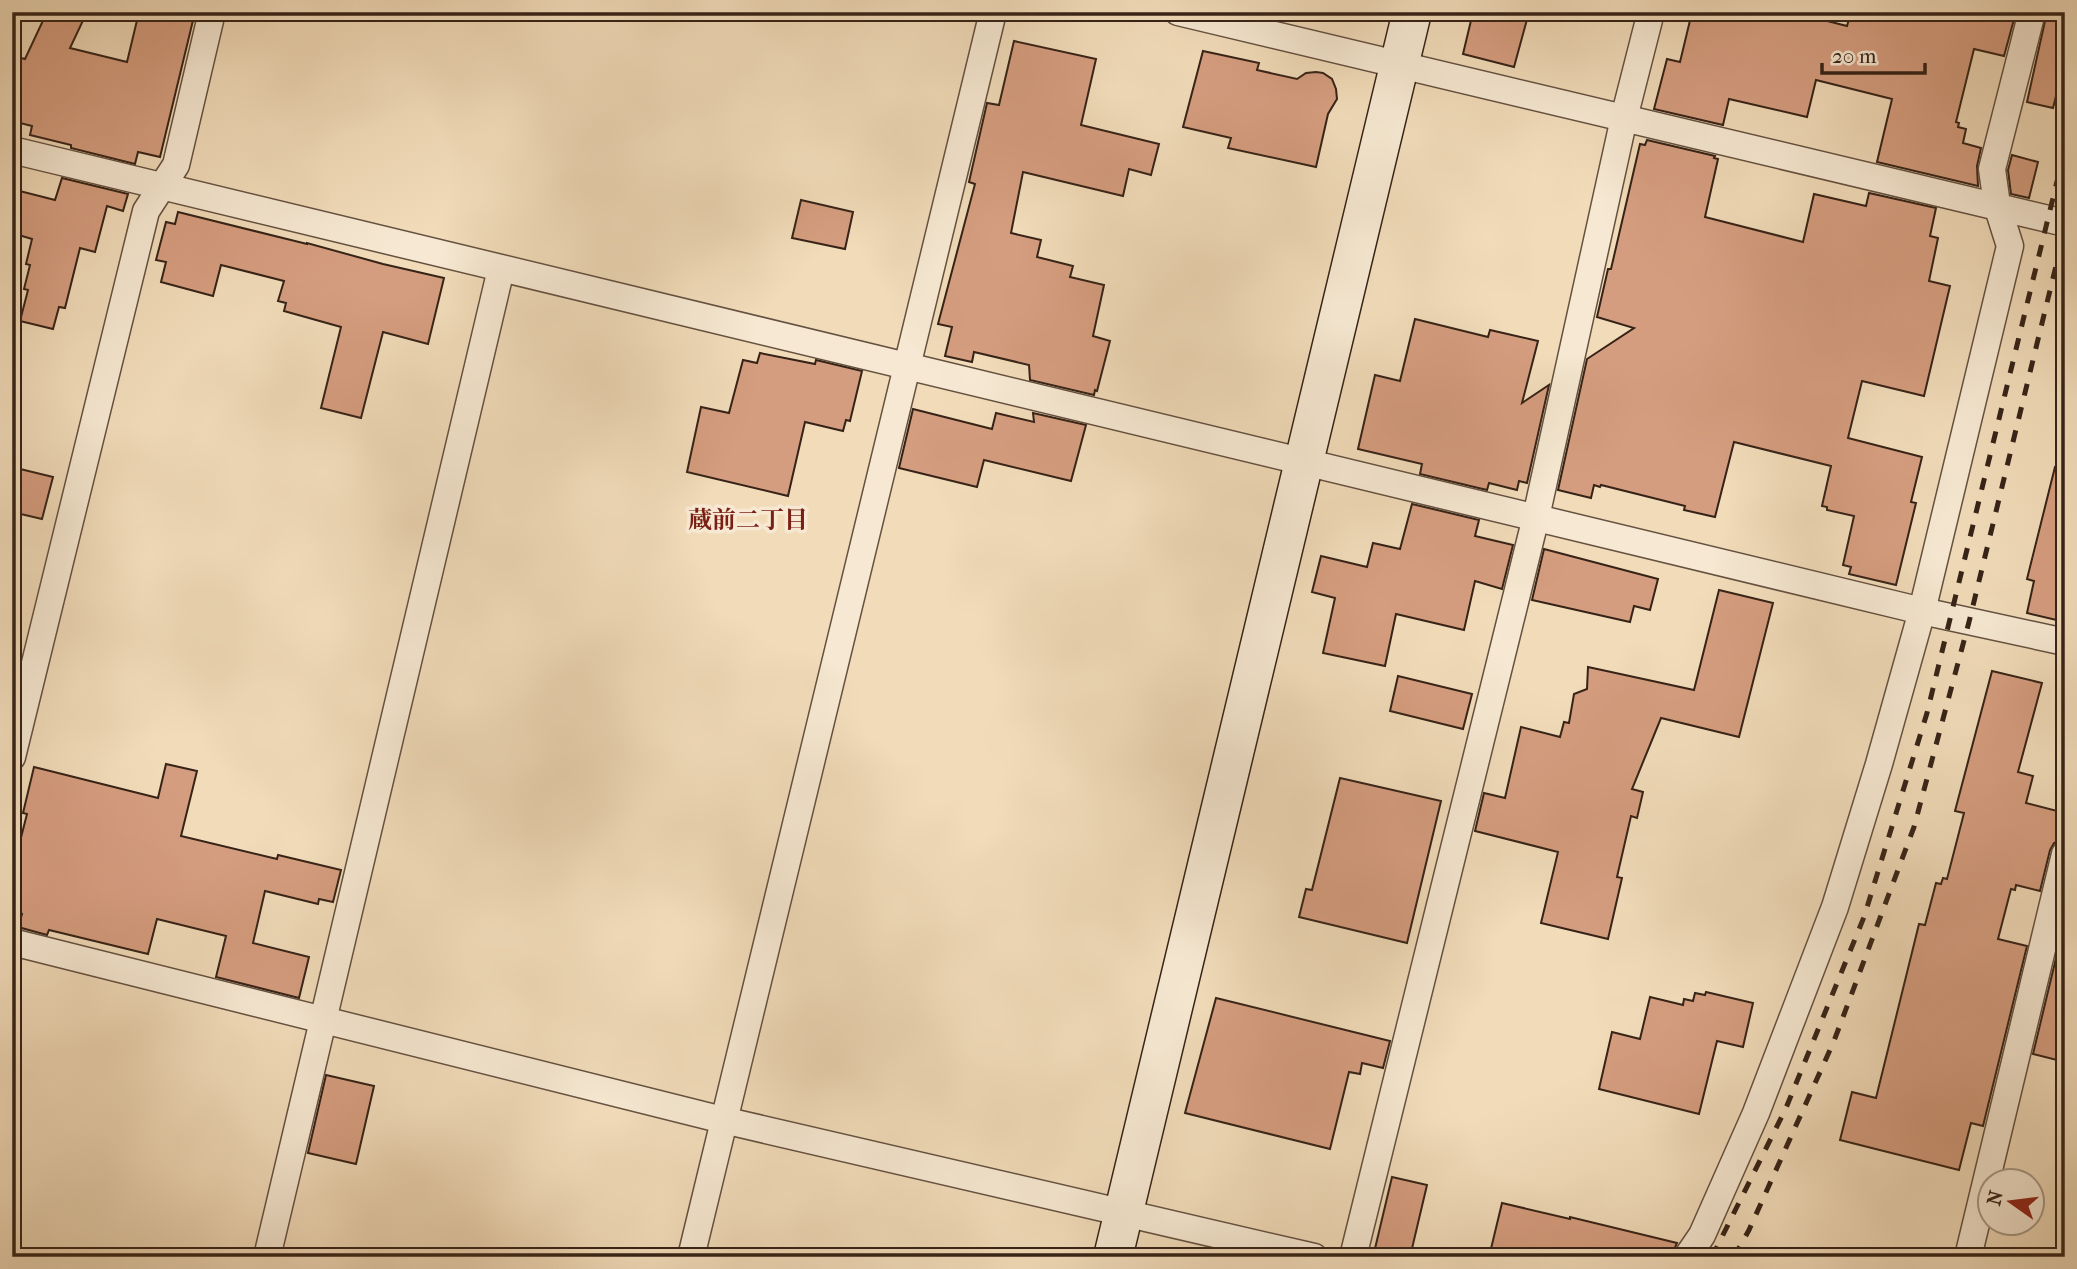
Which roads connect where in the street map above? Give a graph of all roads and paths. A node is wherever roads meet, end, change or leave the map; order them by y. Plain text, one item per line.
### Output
1 (212, 12) edge
2 (993, 12) edge
3 (1178, 12) edge
4 (1412, 12) edge
5 (1651, 12) edge
6 (2032, 12) edge
7 (1399, 65) junction
8 (1624, 118) junction
9 (12, 150) edge
10 (163, 187) junction
11 (1997, 205) junction
12 (2065, 223) edge
13 (501, 269) junction
14 (906, 367) junction
15 (1305, 461) junction
16 (1536, 517) junction
17 (1922, 611) junction
18 (2065, 642) edge
19 (12, 757) edge
20 (2065, 854) edge
21 (12, 942) edge
22 (324, 1020) junction
23 (723, 1120) junction
24 (1124, 1212) junction
25 (267, 1257) edge
26 (691, 1257) edge
27 (1113, 1257) edge
28 (1314, 1257) edge
29 (1353, 1257) edge
30 (1687, 1257) edge
31 (1968, 1257) edge

1 - 10 street
2 - 14 street
3 - 7 street
4 - 7 street
5 - 8 street
6 - 11 street
7 - 8 street
7 - 15 street
8 - 11 street
8 - 16 street
9 - 10 street
10 - 13 street
10 - 19 street
11 - 12 street
11 - 17 street
13 - 14 street
13 - 22 street
14 - 15 street
14 - 23 street
15 - 16 street
15 - 24 street
16 - 17 street
16 - 29 street
17 - 18 street
17 - 30 street
20 - 31 street
21 - 22 street
22 - 23 street
22 - 25 street
23 - 24 street
23 - 26 street
24 - 27 street
24 - 28 street

